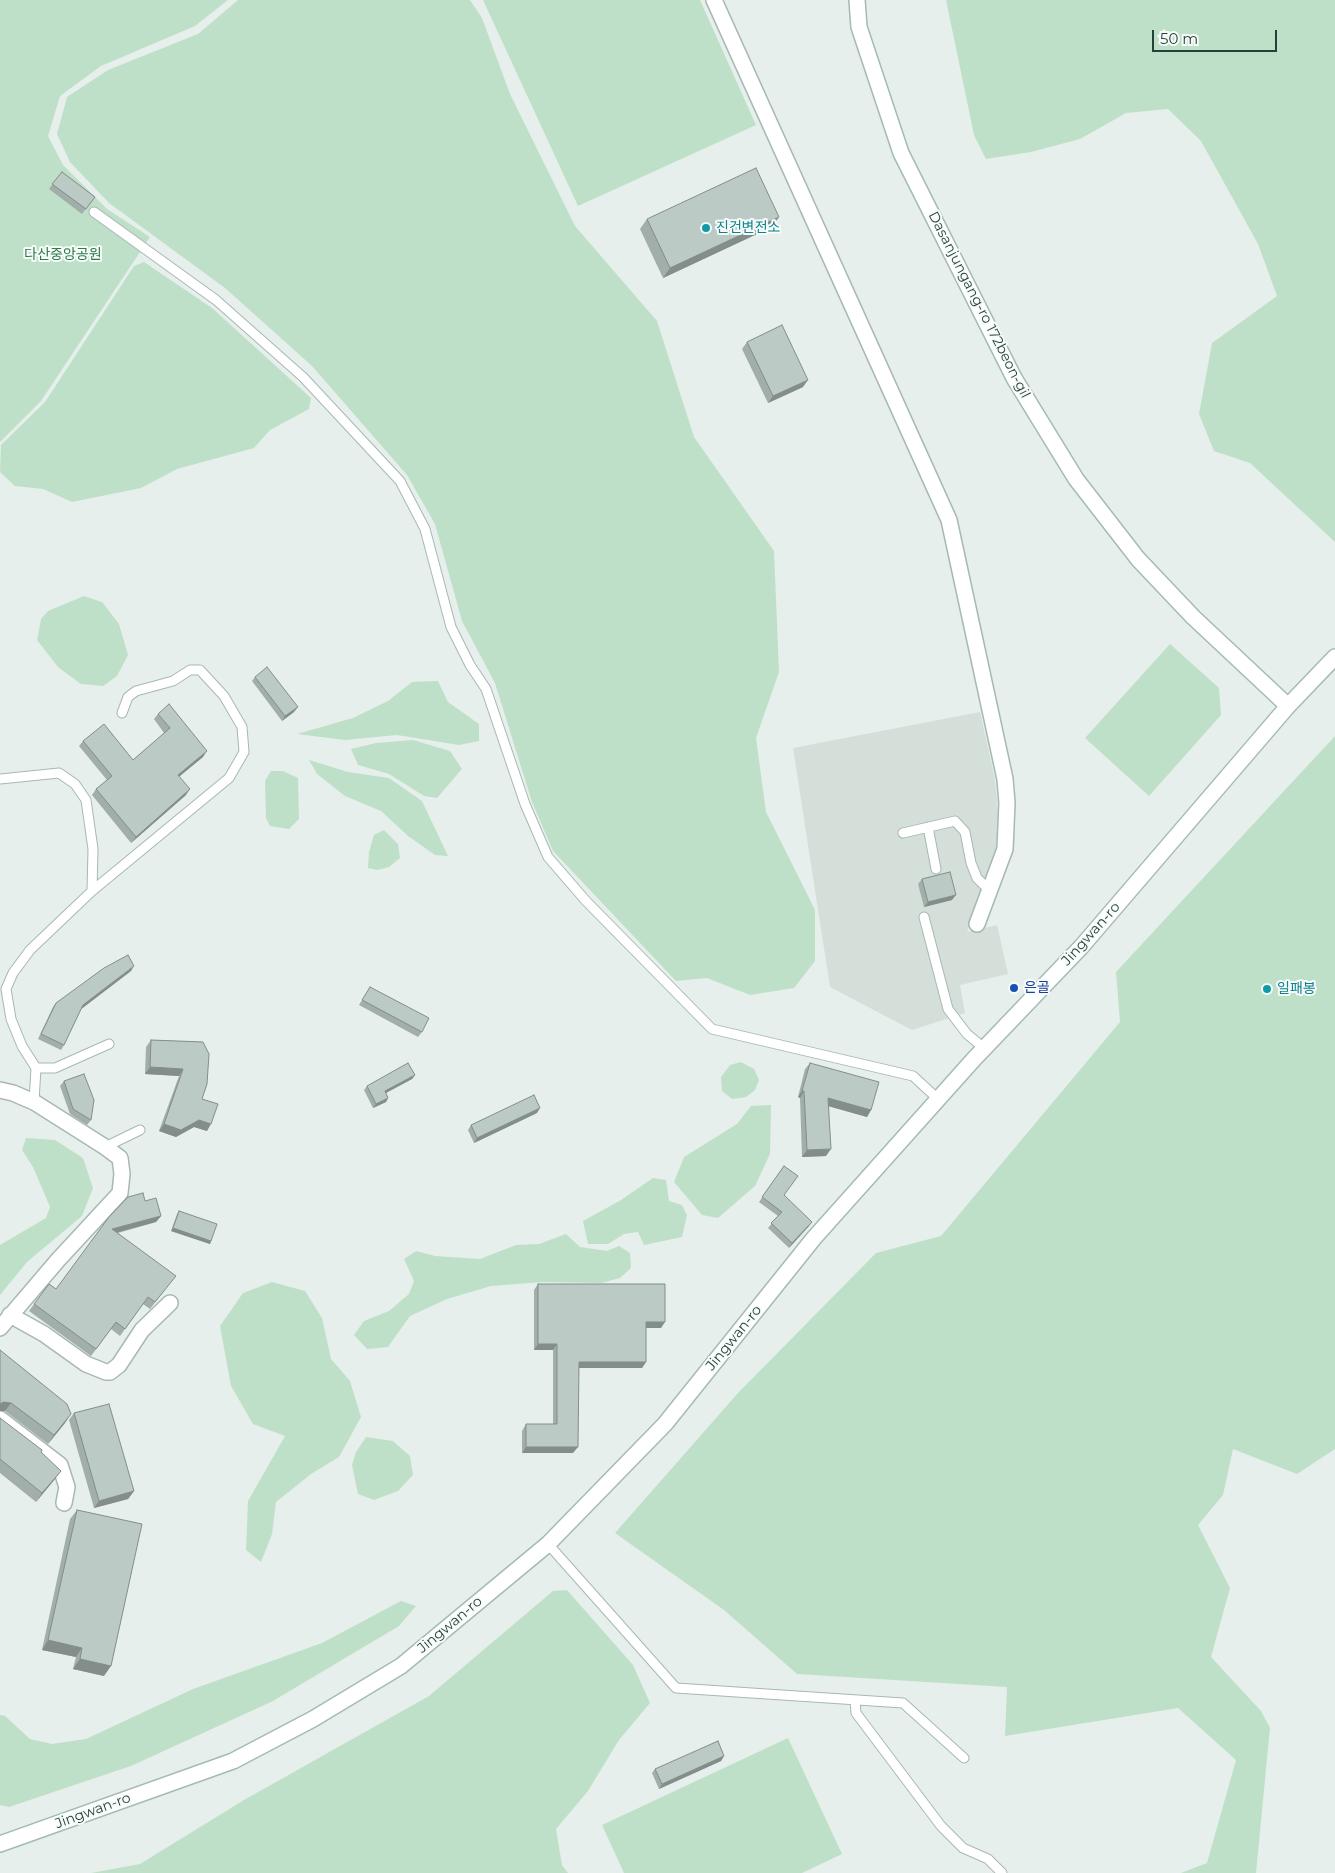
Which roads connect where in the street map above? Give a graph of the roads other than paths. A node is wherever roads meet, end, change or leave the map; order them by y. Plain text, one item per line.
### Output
1 (714, 0) edge
2 (857, 0) edge
3 (94, 212) dead end
4 (1335, 657) edge
5 (1288, 706) junction
6 (122, 714) dead end
7 (0, 779) edge
8 (928, 827) junction
9 (903, 833) dead end
10 (936, 869) dead end
11 (92, 891) junction
12 (990, 891) junction
13 (924, 917) dead end
14 (977, 924) dead end
15 (109, 1044) dead end
16 (984, 1048) junction
17 (36, 1068) junction
18 (0, 1090) edge
19 (938, 1099) junction
20 (34, 1102) junction
21 (140, 1130) dead end
22 (104, 1146) junction
23 (170, 1303) dead end
24 (10, 1315) junction
25 (0, 1328) edge
26 (0, 1419) edge
27 (64, 1503) dead end
28 (548, 1544) junction
29 (855, 1700) junction
30 (964, 1758) dead end
31 (0, 1844) edge
32 (1002, 1873) edge

1 - 12 street
2 - 5 street, Dasanjungang-ro 172beon-gil
3 - 19 lane
4 - 5 street, Jingwan-ro
5 - 16 street, Jingwan-ro
6 - 11 lane
7 - 11 lane
8 - 9 lane
8 - 10 lane
8 - 12 lane
11 - 17 lane
12 - 14 street
13 - 16 lane
15 - 17 lane
16 - 19 street, Jingwan-ro
17 - 20 lane
18 - 20 street
19 - 28 street, Jingwan-ro
20 - 22 street
21 - 22 lane
22 - 24 street
23 - 24 street
24 - 25 street
26 - 27 street
28 - 29 lane
28 - 31 street, Jingwan-ro
29 - 30 lane
29 - 32 lane

